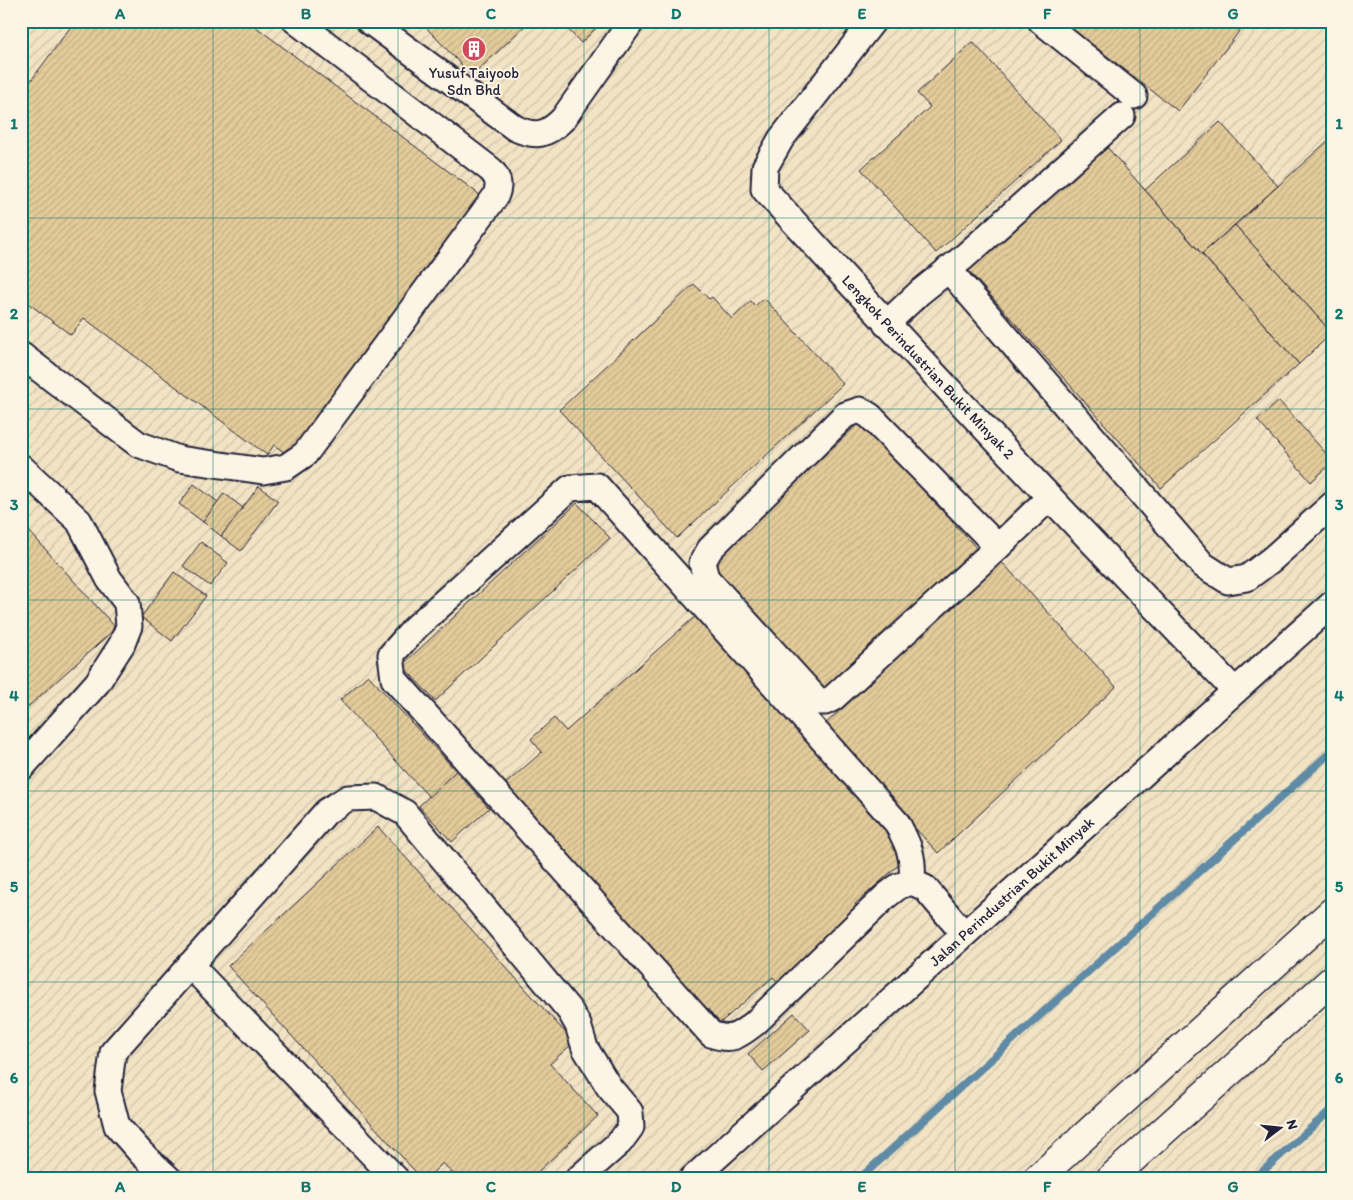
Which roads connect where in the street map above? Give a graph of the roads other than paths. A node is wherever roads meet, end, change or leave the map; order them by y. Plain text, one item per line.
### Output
1 (296, 21) edge
2 (369, 21) edge
3 (632, 21) edge
4 (873, 21) edge
5 (1041, 21) edge
6 (948, 269) junction
7 (886, 324) junction
8 (21, 355) edge
9 (21, 467) edge
10 (1049, 498) junction
11 (1332, 505) edge
12 (998, 547) junction
13 (1332, 604) edge
14 (1235, 691) junction
15 (21, 768) edge
16 (912, 882) junction
17 (1332, 912) edge
18 (964, 934) junction
19 (190, 965) junction
20 (1332, 980) edge
21 (169, 1179) edge
22 (396, 1179) edge
23 (578, 1179) edge
24 (692, 1179) edge
25 (1037, 1179) edge
26 (1110, 1179) edge

1 - 8 street
2 - 3 street
4 - 7 street, Lengkok Perindustrian Bukit Minyak 2
5 - 6 street
6 - 7 street
6 - 11 street
7 - 10 street, Lengkok Perindustrian Bukit Minyak 2
9 - 15 street
10 - 12 street
10 - 14 street, Lengkok Perindustrian Bukit Minyak 2
12 - 12 street
13 - 14 street, Jalan Perindustrian Bukit Minyak
14 - 18 street, Jalan Perindustrian Bukit Minyak
16 - 16 street
16 - 18 street
17 - 25 main road
18 - 24 street, Jalan Perindustrian Bukit Minyak
19 - 21 street
19 - 22 street
19 - 23 street
20 - 26 main road

